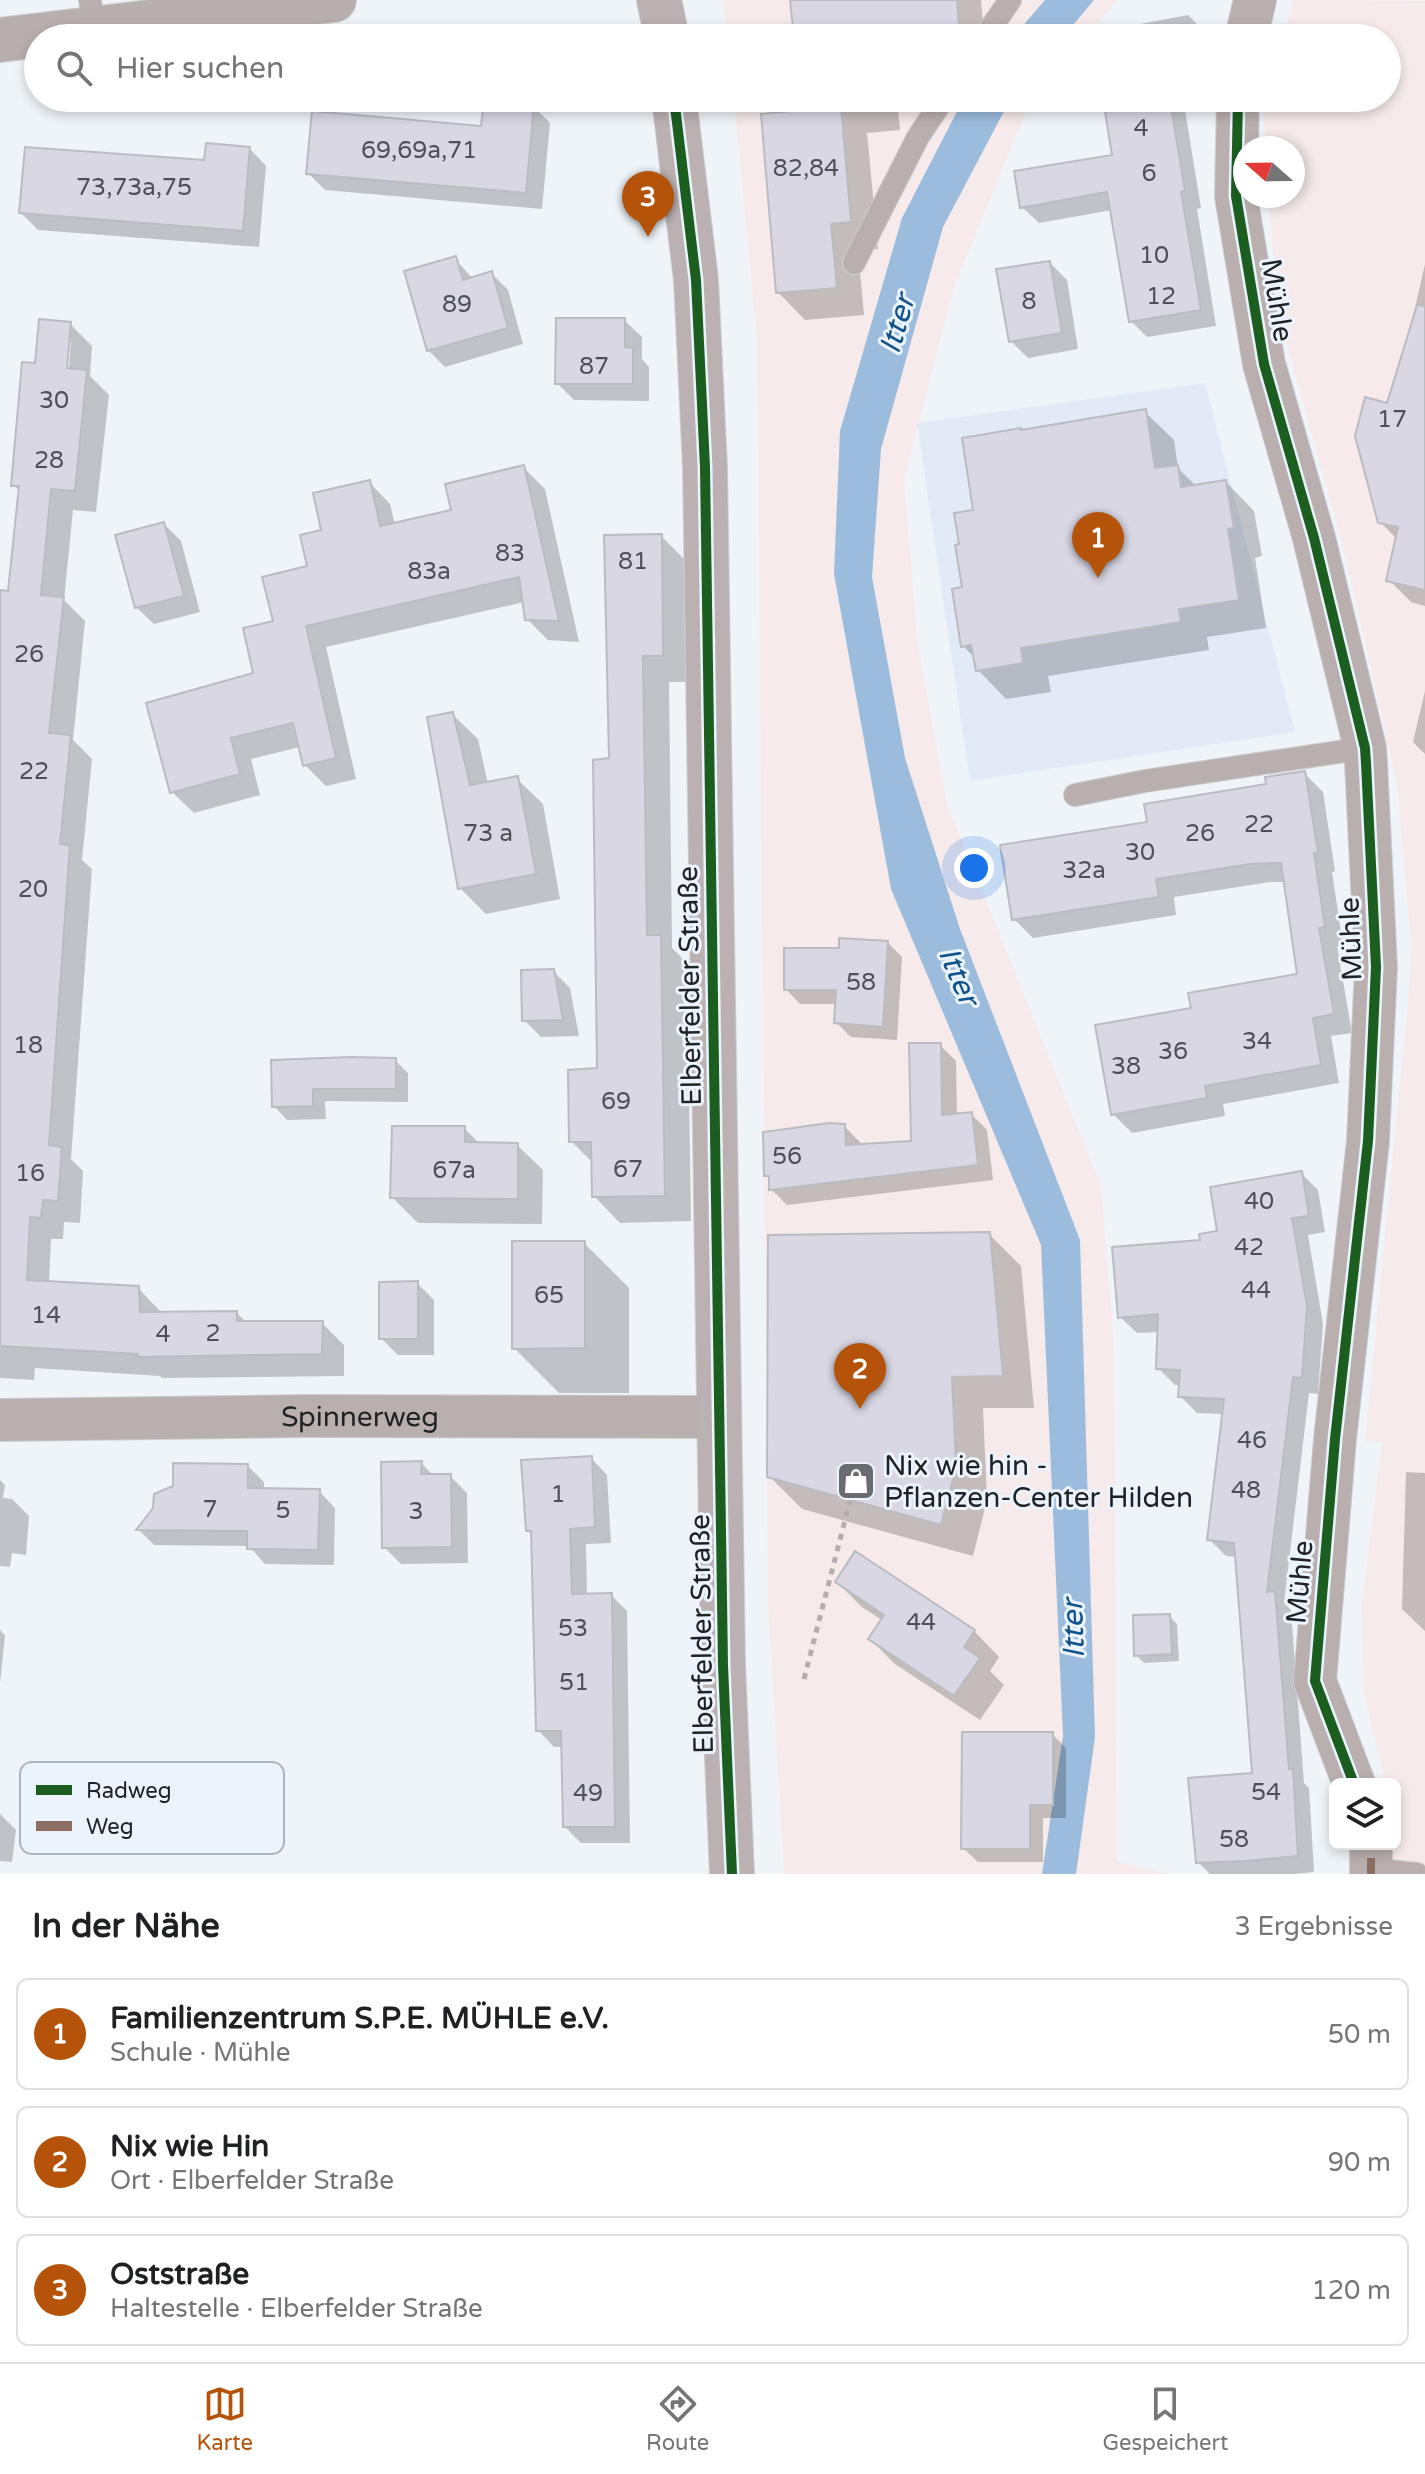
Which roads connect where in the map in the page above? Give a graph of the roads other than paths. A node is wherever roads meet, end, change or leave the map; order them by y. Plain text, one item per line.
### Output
1 (334, 0) edge
2 (659, 0) edge
3 (1010, 0) edge
4 (1255, 0) edge
5 (92, 15) edge
6 (59, 24) edge
7 (664, 24) edge
8 (994, 24) edge
9 (1249, 24) edge
10 (24, 33) edge
11 (0, 40) edge
12 (676, 112) edge
13 (935, 112) edge
14 (1238, 112) edge
15 (854, 263) dead end
16 (1365, 748) junction
17 (1075, 795) dead end
18 (720, 1417) junction
19 (0, 1420) edge
20 (1352, 1778) edge
21 (1371, 1862) edge
22 (732, 1874) edge
23 (1417, 1874) edge

1 - 5 main road
2 - 7 main road
3 - 8 lane
4 - 9 street
5 - 6 main road
10 - 11 main road
12 - 18 main road, Elberfelder Straße
13 - 15 lane
14 - 16 street, Mühle
16 - 17 lane
16 - 20 street, Mühle
18 - 19 street, Spinnerweg
18 - 22 main road, Elberfelder Straße
21 - 23 lane

